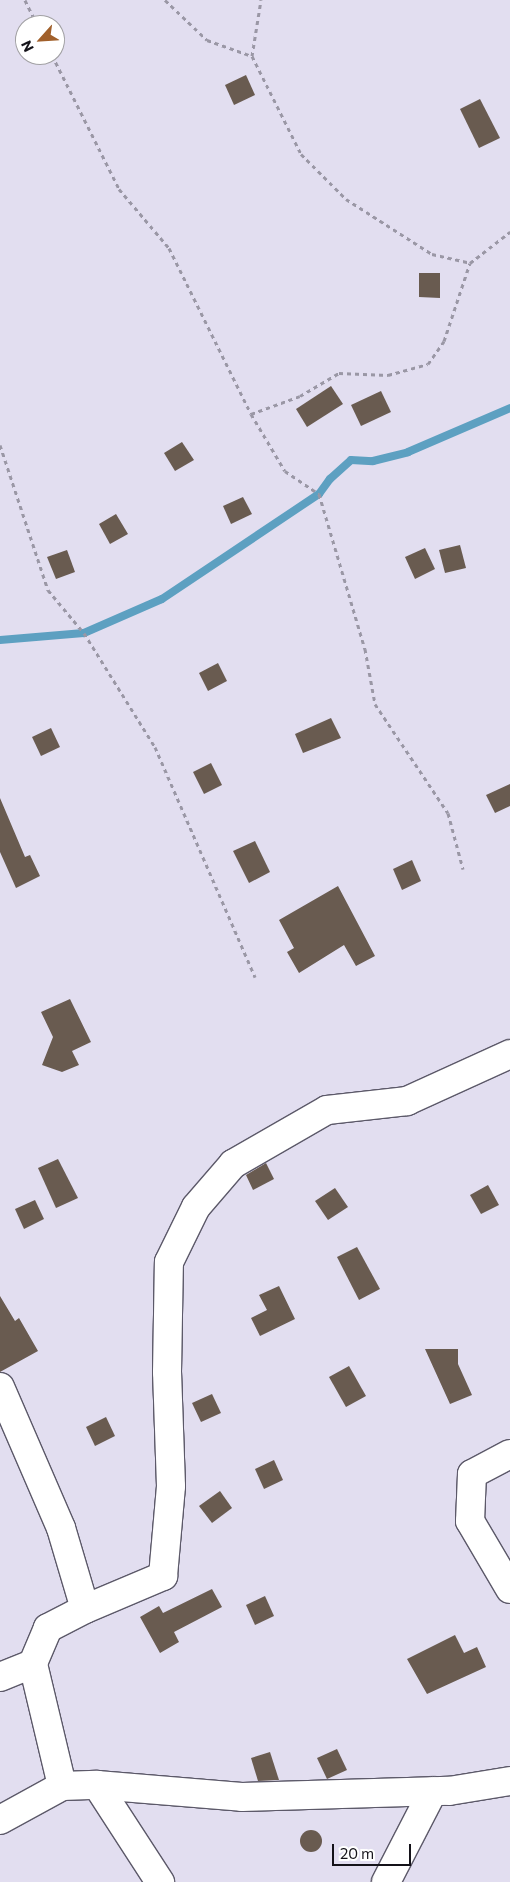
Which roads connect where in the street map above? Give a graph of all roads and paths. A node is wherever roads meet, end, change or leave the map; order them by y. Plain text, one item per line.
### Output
1 (25, 0) edge
2 (165, 0) edge
3 (261, 0) edge
4 (32, 15) edge
5 (252, 56) junction
6 (57, 65) edge
7 (510, 232) edge
8 (470, 264) junction
9 (251, 414) junction
10 (0, 445) edge
11 (463, 869) dead end
12 (255, 977) dead end
13 (510, 1054) edge
14 (0, 1387) edge
15 (510, 1454) edge
16 (510, 1589) edge
17 (86, 1609) junction
18 (33, 1664) junction
19 (0, 1676) edge
20 (510, 1781) edge
21 (97, 1785) junction
22 (62, 1786) junction
23 (433, 1791) junction
24 (0, 1820) edge
25 (160, 1882) edge
26 (386, 1882) edge

1 - 4 path
2 - 5 path
3 - 5 path
5 - 8 path
6 - 9 path
7 - 8 path
8 - 9 path
9 - 11 path
10 - 12 path
13 - 17 street
14 - 17 street
15 - 16 street
17 - 18 street
18 - 19 street
18 - 22 street
20 - 23 street
21 - 22 street
21 - 23 street
21 - 25 street
22 - 24 street
23 - 26 street

